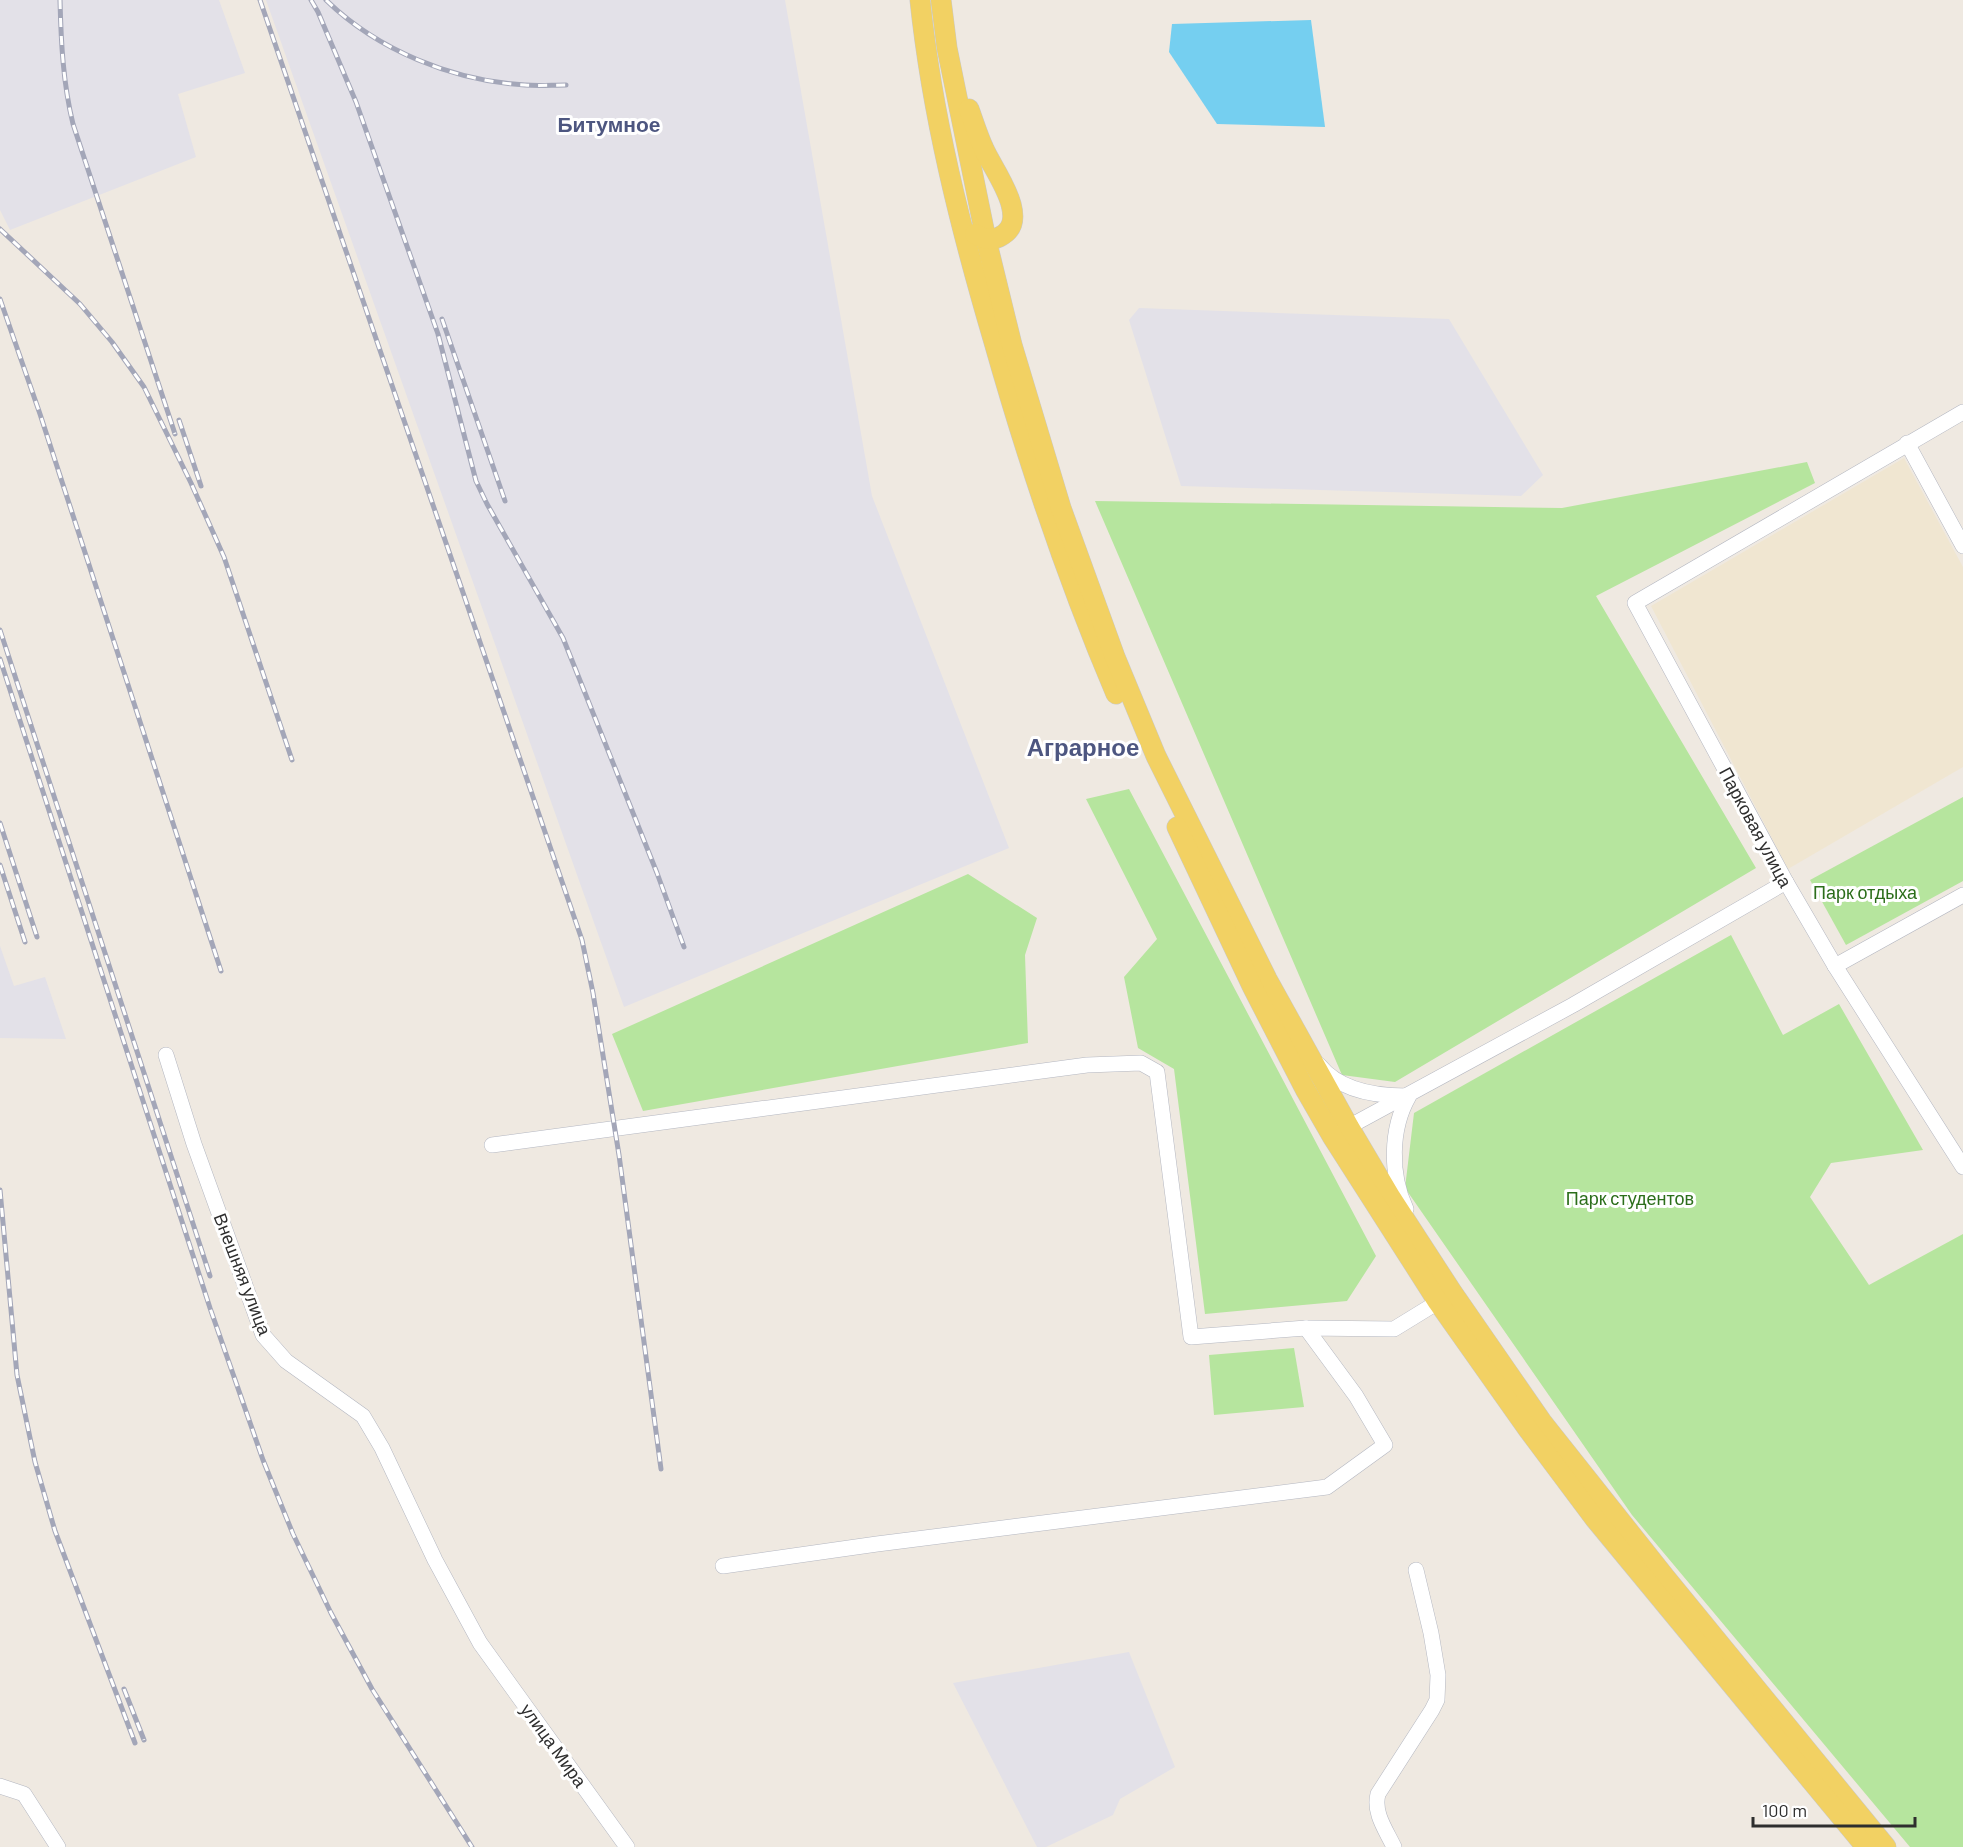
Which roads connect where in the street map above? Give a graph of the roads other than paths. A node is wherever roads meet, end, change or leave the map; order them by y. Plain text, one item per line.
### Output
1 (920, 0) edge
2 (941, 0) edge
3 (947, 48) junction
4 (960, 222) junction
5 (986, 239) junction
6 (1963, 412) edge
7 (1907, 443) junction
8 (1963, 546) edge
9 (1786, 882) junction
10 (1963, 895) edge
11 (1835, 966) junction
12 (1302, 1044) junction
13 (166, 1055) dead end
14 (1409, 1096) junction
15 (1340, 1132) junction
16 (492, 1146) dead end
17 (1963, 1167) edge
18 (1417, 1239) junction
19 (1438, 1302) junction
20 (1306, 1328) junction
21 (723, 1566) dead end
22 (1416, 1570) dead end
23 (480, 1643) joint
24 (0, 1786) edge
25 (58, 1847) edge
26 (627, 1847) edge
27 (1394, 1847) edge
28 (1866, 1847) edge
29 (1886, 1847) edge

1 - 4 main road
2 - 3 main road
3 - 5 main road
3 - 5 main road
4 - 5 main road
4 - 15 main road
5 - 12 main road
6 - 7 street
7 - 8 street
7 - 9 street, Парковая улица
9 - 11 street, Парковая улица
9 - 14 street
10 - 11 street
11 - 17 street, Парковая улица
12 - 14 street
12 - 15 main road
13 - 23 street, Внешняя улица
14 - 15 street
14 - 18 street
15 - 18 main road
15 - 19 main road
16 - 20 street
18 - 29 main road
19 - 20 street
19 - 28 main road
20 - 21 street
22 - 27 street
23 - 26 street, улица Мира
24 - 25 street

